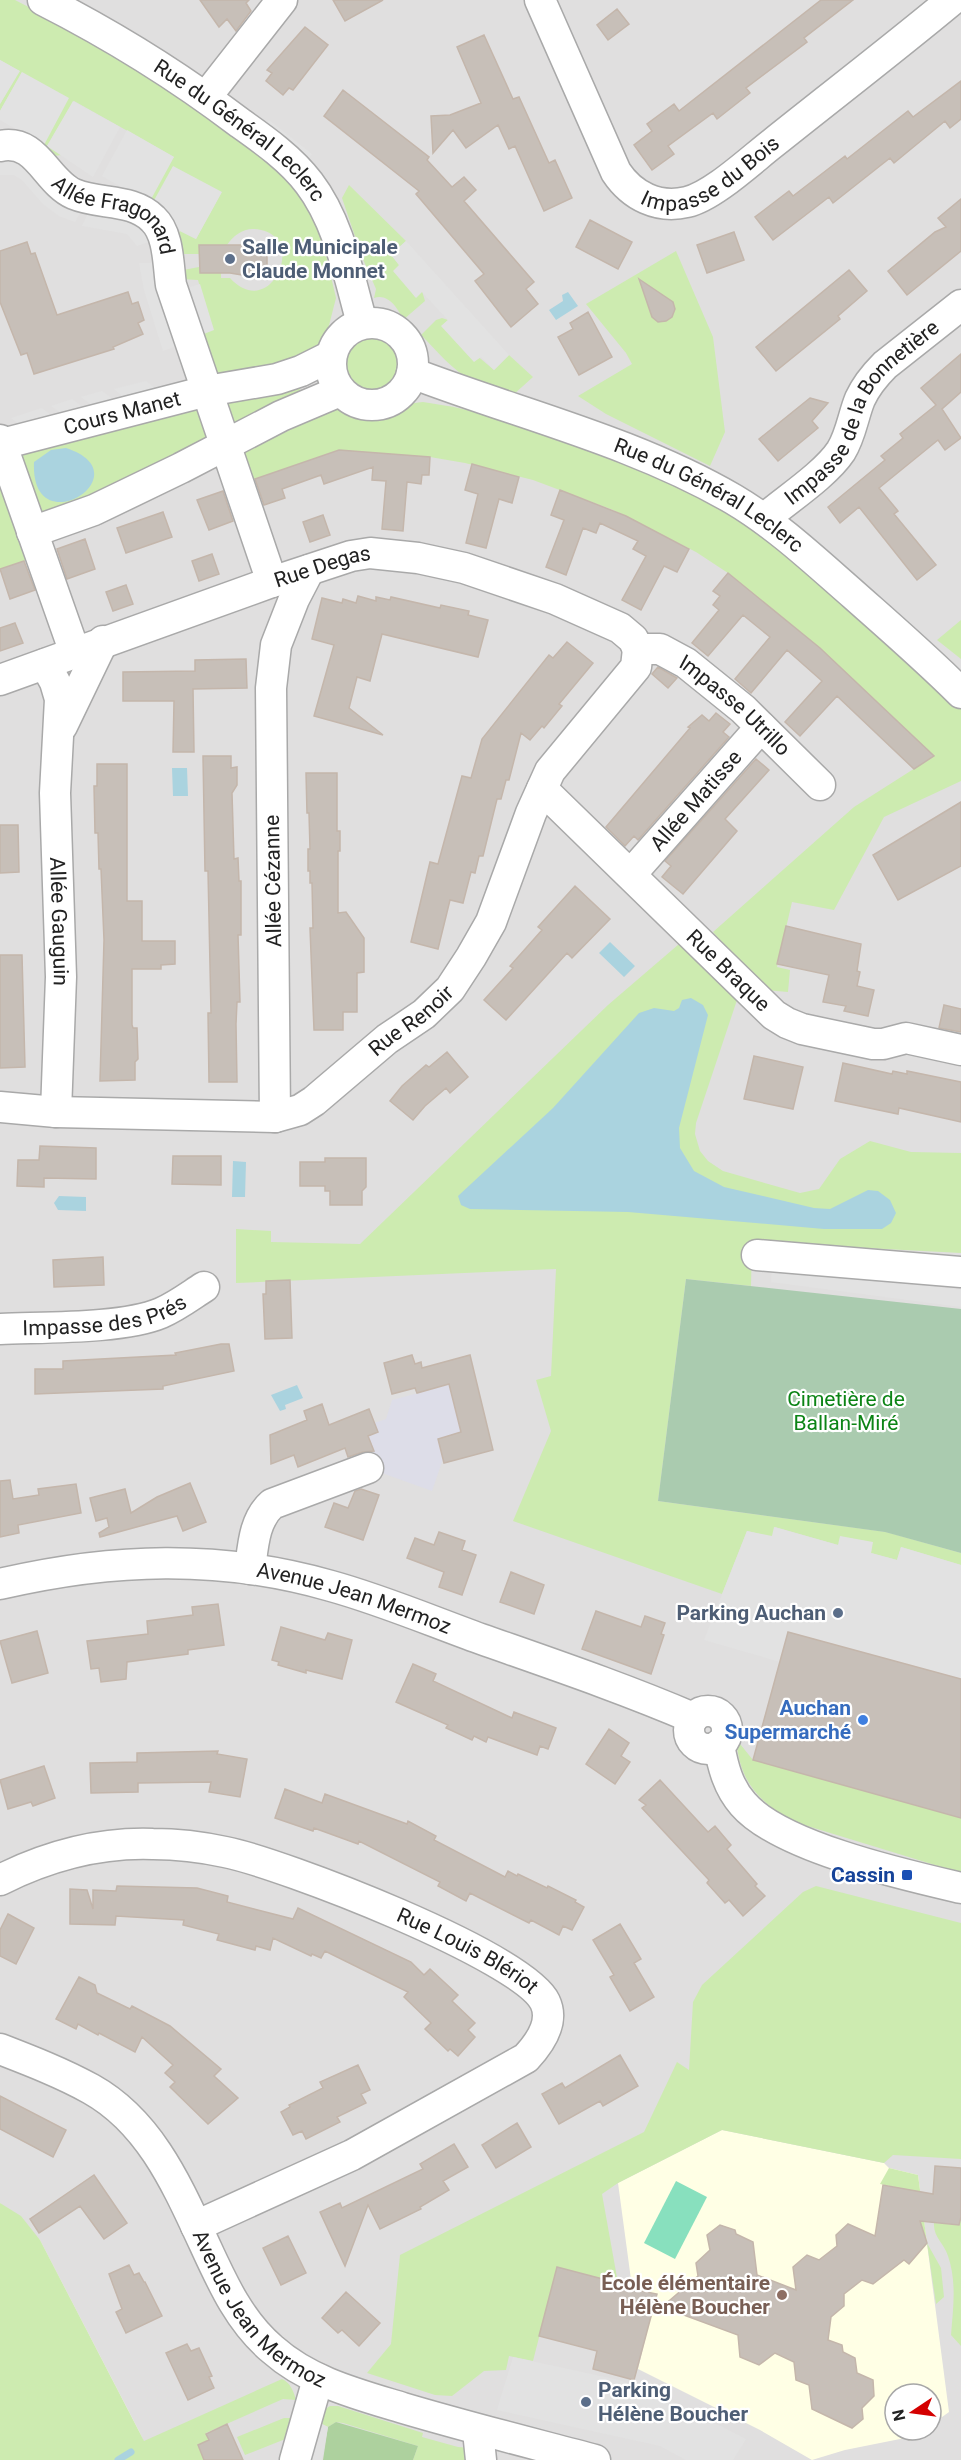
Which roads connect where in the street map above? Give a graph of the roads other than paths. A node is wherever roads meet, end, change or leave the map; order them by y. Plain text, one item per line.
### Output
1 (43, 0) edge
2 (282, 0) edge
3 (540, 0) edge
4 (952, 0) edge
5 (206, 97) junction
6 (0, 146) edge
7 (961, 305) edge
8 (362, 323) junction
9 (331, 356) junction
10 (412, 373) junction
11 (207, 391) junction
12 (340, 391) junction
13 (1, 442) edge
14 (226, 445) junction
15 (764, 519) junction
16 (32, 532) junction
17 (309, 570) junction
18 (264, 585) junction
19 (103, 641) junction
20 (276, 645) junction
21 (638, 649) junction
22 (75, 653) junction
23 (45, 664) junction
24 (0, 680) edge
25 (961, 693) edge
26 (761, 727) junction
27 (60, 731) junction
28 (820, 784) dead end
29 (542, 789) junction
30 (631, 873) junction
31 (961, 1050) edge
32 (0, 1107) edge
33 (56, 1112) junction
34 (275, 1117) junction
35 (758, 1255) dead end
36 (961, 1272) edge
37 (204, 1287) dead end
38 (0, 1329) edge
39 (368, 1468) dead end
40 (249, 1569) junction
41 (0, 1584) edge
42 (0, 1880) edge
43 (961, 1888) edge
44 (0, 2049) edge
45 (196, 2226) junction
46 (318, 2379) junction
47 (478, 2431) junction
48 (295, 2460) edge
49 (482, 2460) edge
50 (595, 2460) edge

1 - 5 street, Rue du Général Leclerc
2 - 5 street
3 - 4 street, Impasse du Bois
5 - 8 street, Rue du Général Leclerc
6 - 11 street, Allée Fragonard
7 - 15 street, Impasse de la Bonnetière
8 - 9 street
8 - 10 street
9 - 11 street, Cours Manet
9 - 12 street
10 - 12 street
10 - 15 street, Rue du Général Leclerc
11 - 13 street, Cours Manet
11 - 14 street, Allée Fragonard
12 - 14 street
13 - 16 street, Cours Manet
14 - 16 street
14 - 18 street, Allée Cézanne
15 - 25 street, Rue du Général Leclerc
16 - 22 street, Cours Manet
17 - 18 street, Rue Degas
17 - 20 street, Allée Cézanne
17 - 21 street, Rue Degas
18 - 19 street, Rue Degas
18 - 20 street, Allée Cézanne
19 - 22 street, Rue Degas
19 - 27 street, Allée Gauguin
20 - 34 street, Allée Cézanne
21 - 26 street, Impasse Utrillo
21 - 29 street, Rue Renoir
22 - 23 street, Rue Degas
23 - 24 street, Rue Degas
23 - 27 street, Allée Gauguin
26 - 28 street, Impasse Utrillo
26 - 30 street, Allée Matisse
27 - 33 street, Allée Gauguin
29 - 30 street, Rue Braque
29 - 34 street, Rue Renoir
30 - 31 street, Rue Braque
32 - 33 street, Rue Renoir
33 - 34 street, Rue Renoir
35 - 36 street
37 - 38 street, Impasse des Prés
39 - 40 street
40 - 41 street, Avenue Jean Mermoz
40 - 43 street, Avenue Jean Mermoz
42 - 45 street, Rue Louis Blériot
44 - 45 street, Avenue Jean Mermoz
45 - 46 street, Avenue Jean Mermoz
46 - 47 street, Avenue Jean Mermoz
46 - 48 street
47 - 49 street
47 - 50 street, Avenue Jean Mermoz

